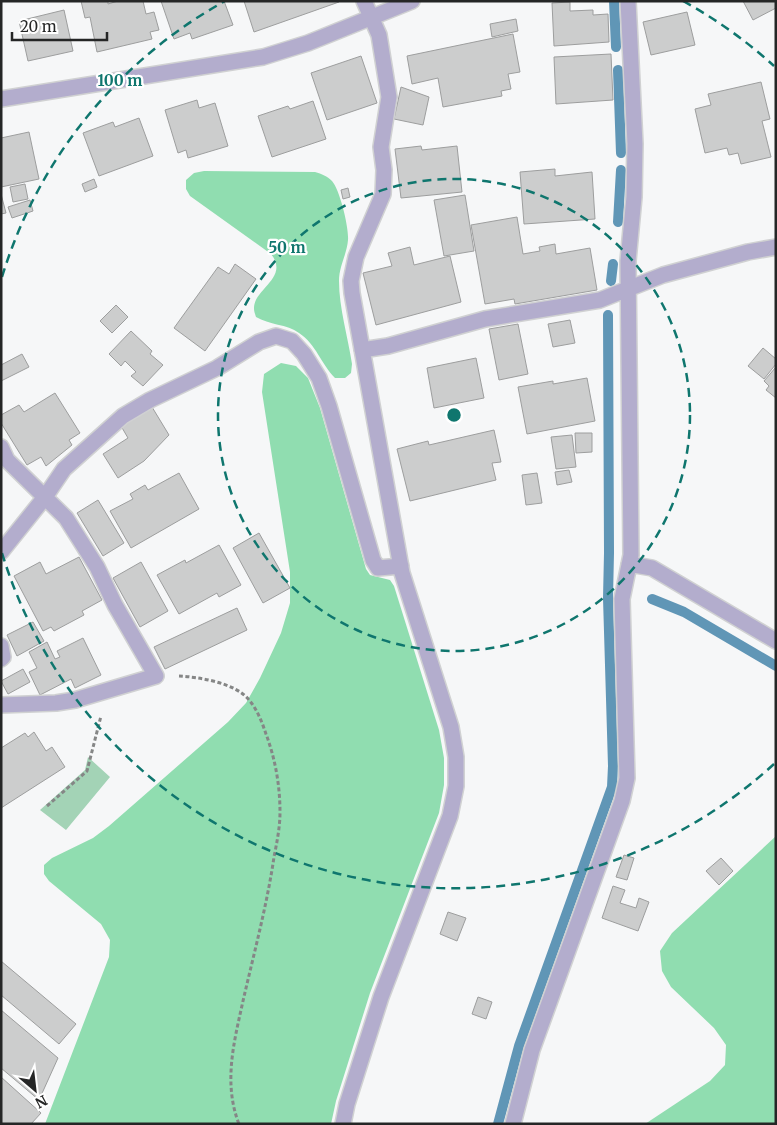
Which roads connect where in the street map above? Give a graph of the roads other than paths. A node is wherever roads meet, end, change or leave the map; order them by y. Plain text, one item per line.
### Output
1 (364, 1) edge
2 (412, 1) edge
3 (628, 1) edge
4 (371, 18) junction
5 (1, 99) edge
6 (776, 248) edge
7 (628, 289) junction
8 (362, 350) junction
9 (1, 447) edge
10 (45, 496) junction
11 (1, 552) edge
12 (629, 564) junction
13 (401, 566) junction
14 (776, 641) edge
15 (1, 646) edge
16 (1, 659) edge
17 (1, 705) edge
18 (343, 1124) edge
19 (513, 1124) edge

1 - 4 street
2 - 4 street
3 - 7 street
4 - 5 street
4 - 8 street
6 - 7 street
7 - 8 street
7 - 12 street
8 - 13 street
9 - 10 street
10 - 11 street
10 - 13 street
10 - 17 street
12 - 14 street
12 - 19 street
13 - 18 street
15 - 16 street

